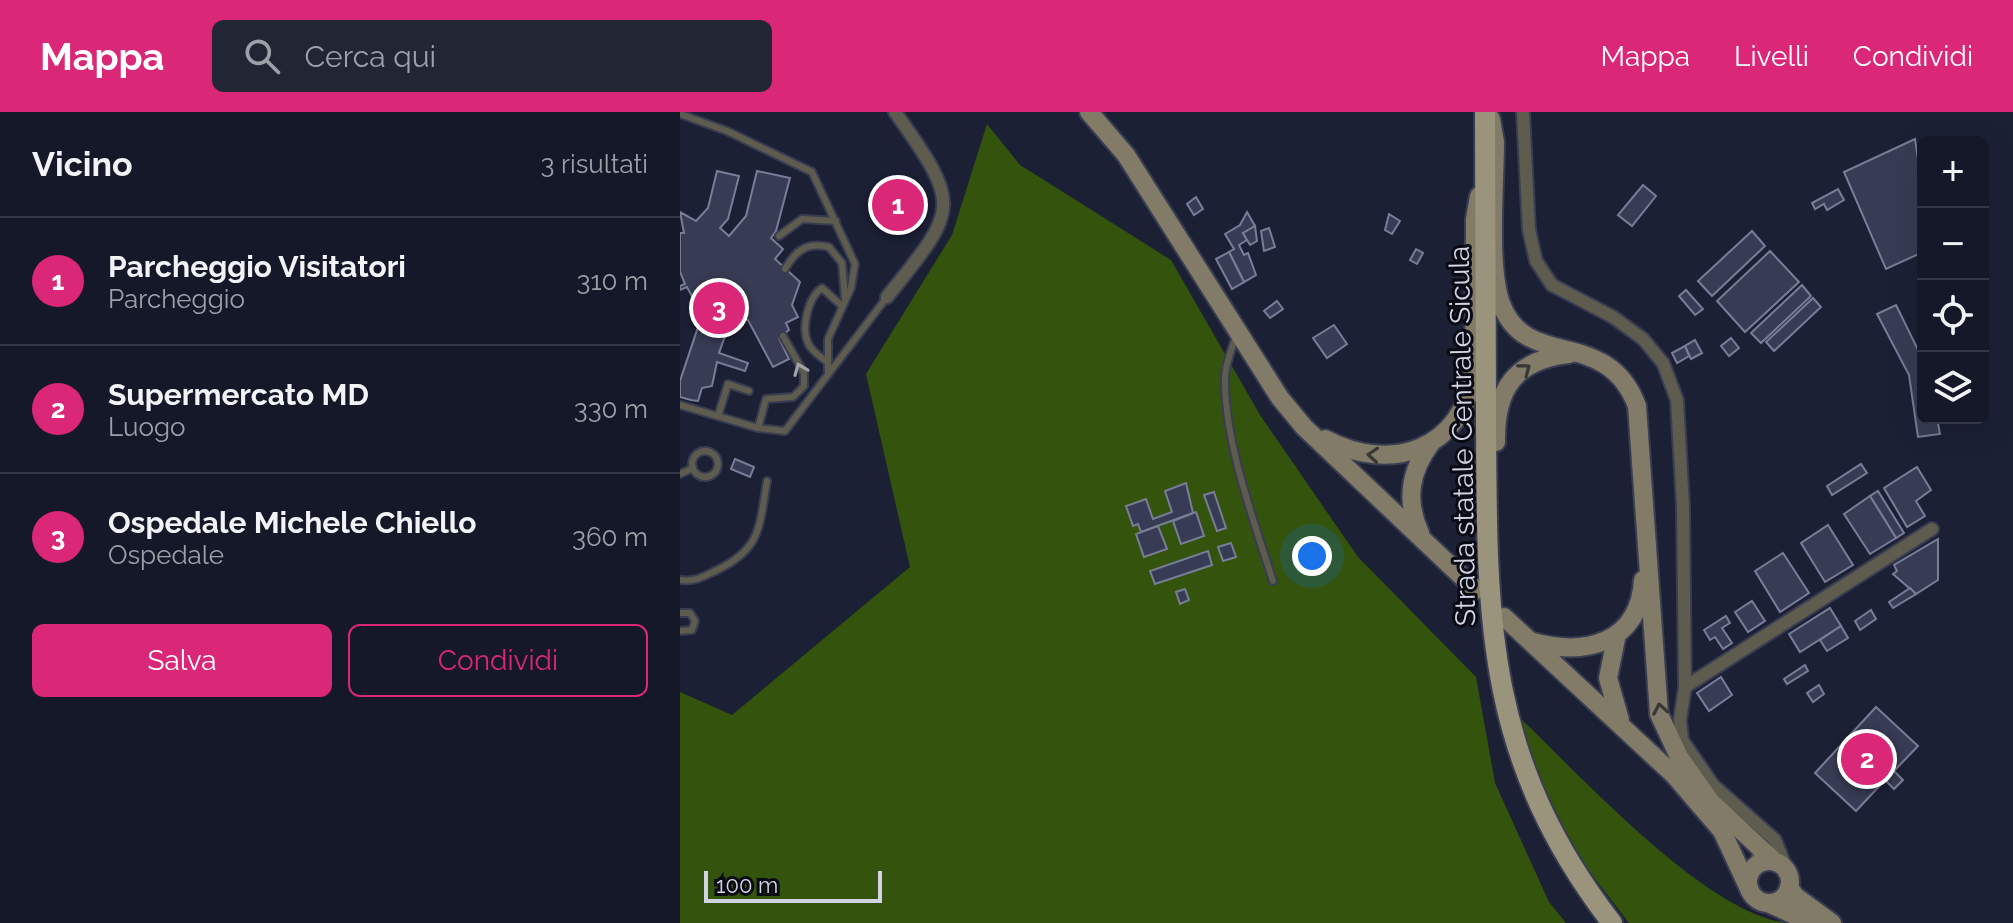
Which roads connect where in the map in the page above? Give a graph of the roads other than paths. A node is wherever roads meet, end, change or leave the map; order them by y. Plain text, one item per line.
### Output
1 (895, 112) edge
2 (1077, 112) edge
3 (1089, 112) edge
4 (1487, 112) edge
5 (1523, 112) edge
6 (680, 114) edge
7 (1112, 138) junction
8 (1485, 161) junction
9 (836, 221) junction
10 (779, 236) dead end
11 (785, 269) dead end
12 (887, 297) joint
13 (844, 303) junction
14 (1237, 333) junction
15 (783, 336) dead end
16 (1579, 353) junction
17 (827, 362) junction
18 (828, 374) junction
19 (749, 391) dead end
20 (680, 405) edge
21 (718, 416) junction
22 (1304, 427) junction
23 (758, 428) junction
24 (1431, 443) junction
25 (693, 468) junction
26 (680, 474) edge
27 (767, 481) dead end
28 (1932, 529) dead end
29 (1645, 533) junction
30 (1422, 537) junction
31 (680, 580) edge
32 (1273, 581) dead end
33 (1476, 590) dead end
34 (680, 613) edge
35 (1504, 617) dead end
36 (680, 631) edge
37 (1617, 634) junction
38 (1528, 641) junction
39 (1685, 687) junction
40 (1507, 716) junction
41 (1623, 726) junction
42 (1674, 775) junction
43 (1710, 801) junction
44 (1760, 848) junction
45 (1784, 874) junction
46 (1750, 891) junction
47 (1768, 903) junction
48 (1612, 923) edge
49 (1812, 923) edge
50 (1832, 923) edge

1 - 12 street
2 - 7 main road
3 - 7 main road
4 - 8 main road, Strada statale Centrale Sicula
4 - 16 main road
5 - 39 street
6 - 9 lane
7 - 14 main road
8 - 24 main road
8 - 40 main road, Strada statale Centrale Sicula
9 - 10 lane
9 - 13 lane
11 - 13 lane
12 - 18 lane
13 - 17 lane
13 - 17 lane
14 - 22 main road
14 - 32 lane
23 -> 15 lane
16 - 29 main road
40 -> 16 main road
17 - 18 lane
18 - 23 lane
19 - 21 lane
20 - 21 lane
21 - 23 lane
24 -> 22 main road
22 - 30 main road
24 - 30 main road
25 - 25 lane
25 - 26 lane
27 - 31 lane
28 - 39 street
29 - 37 main road
43 -> 29 main road
30 - 33 main road
34 - 36 lane
35 - 38 main road
37 - 38 main road
37 - 41 main road
38 - 41 main road
39 - 44 street
40 - 48 main road, Strada statale Centrale Sicula
41 - 42 main road
42 - 43 main road
42 - 46 main road
43 - 44 main road
44 - 45 main road
44 - 45 street
44 - 46 main road
45 - 47 main road
45 - 50 main road
46 - 47 main road
47 - 49 main road

